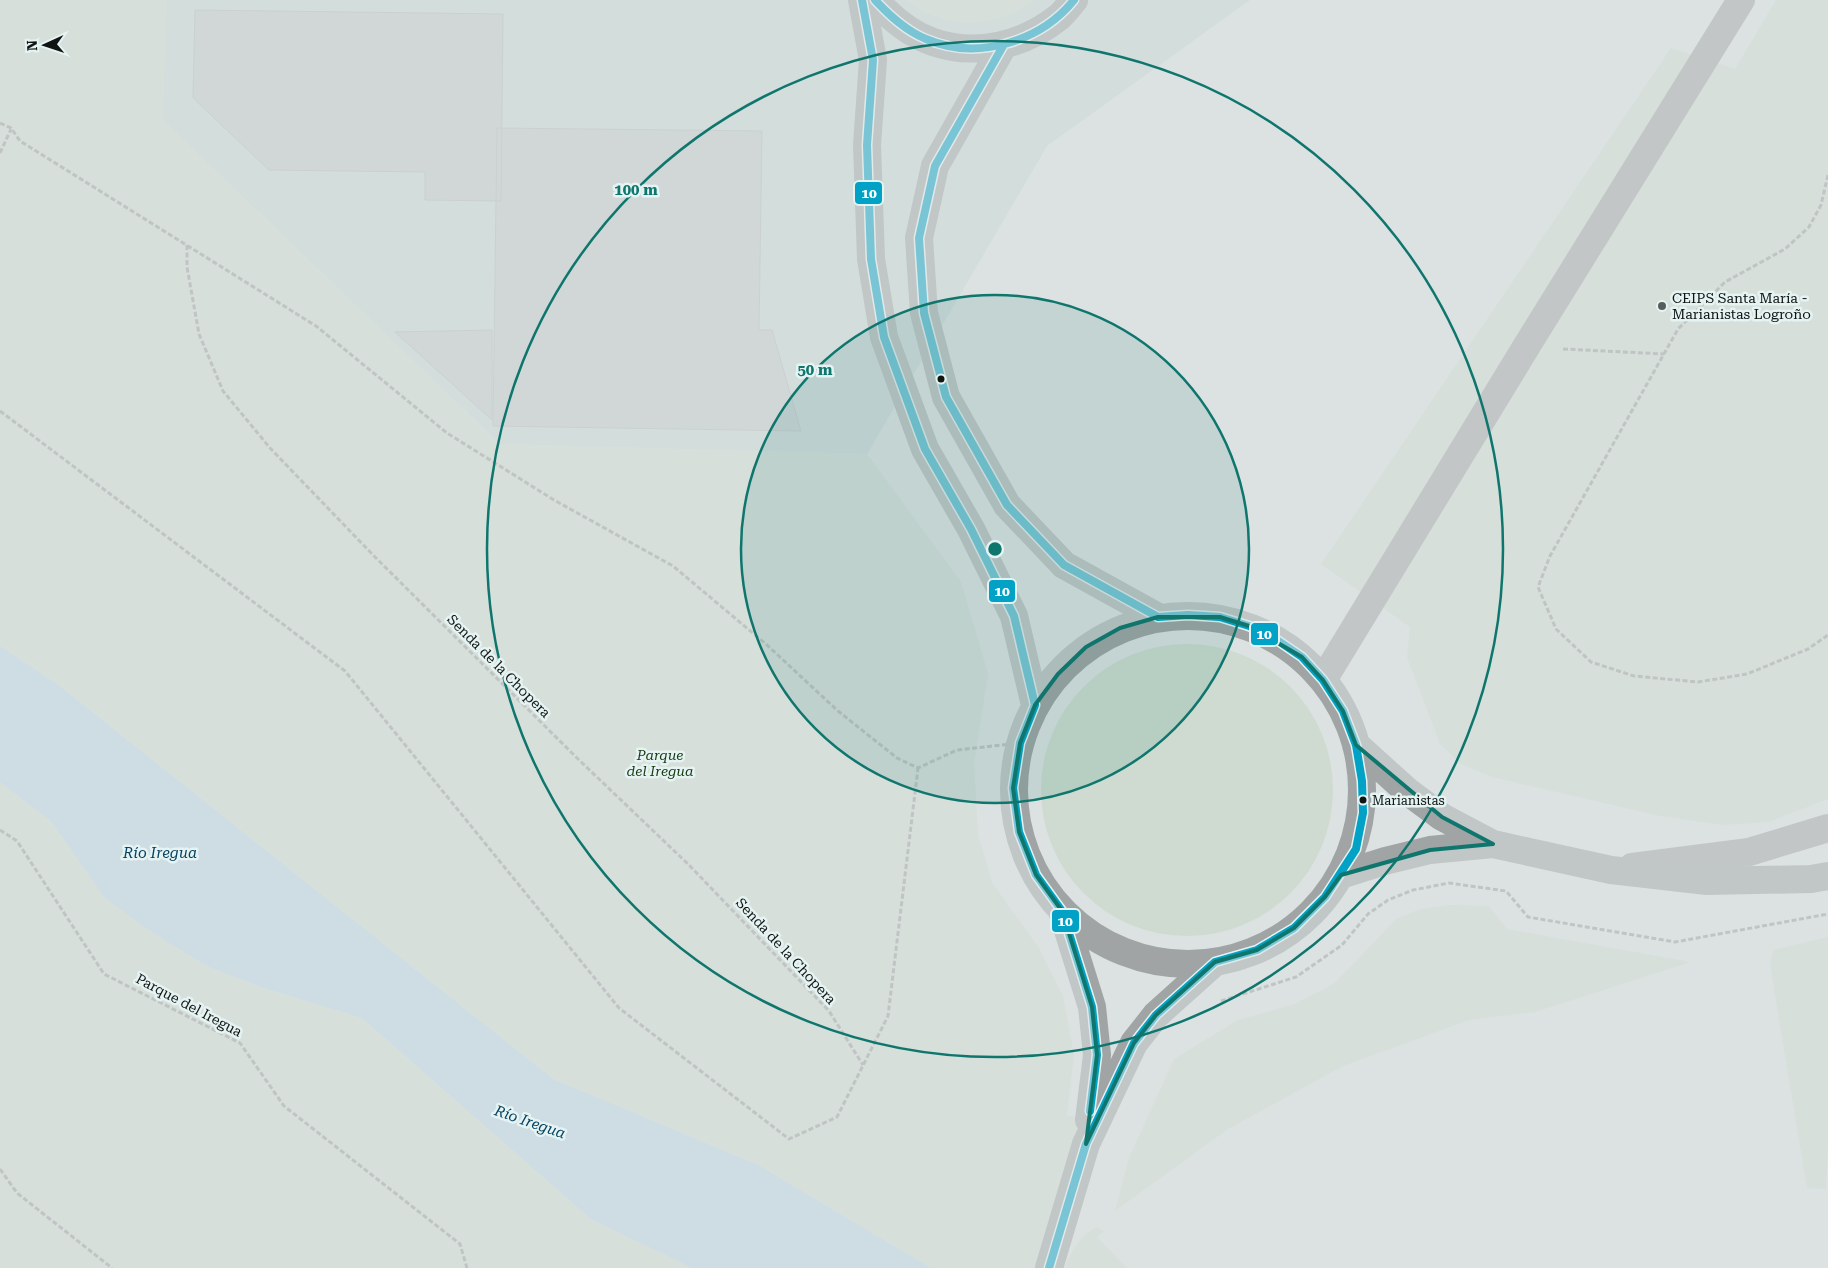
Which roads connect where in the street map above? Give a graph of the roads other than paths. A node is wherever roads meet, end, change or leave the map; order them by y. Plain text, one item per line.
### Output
1 (862, 0) edge
2 (875, 0) edge
3 (1074, 0) edge
4 (1741, 0) edge
5 (1003, 46) junction
6 (1158, 617) junction
7 (1324, 680) junction
8 (1035, 705) junction
9 (1356, 745) junction
10 (1828, 828) edge
11 (1493, 844) junction
12 (1611, 870) junction
13 (1341, 874) junction
14 (1828, 876) edge
15 (1062, 911) junction
16 (1215, 962) junction
17 (1086, 1144) junction
18 (1052, 1257) edge

1 - 8 main road
2 - 5 main road
3 - 5 main road
4 - 7 street
5 - 6 main road
6 - 7 main road
6 - 8 main road
7 - 9 main road
8 - 15 main road
9 - 11 main road
9 - 13 main road
10 - 12 street
11 - 12 main road
11 - 13 main road
12 - 14 main road
13 - 16 main road
15 - 16 main road
15 - 17 main road
16 - 17 main road
17 - 18 main road

